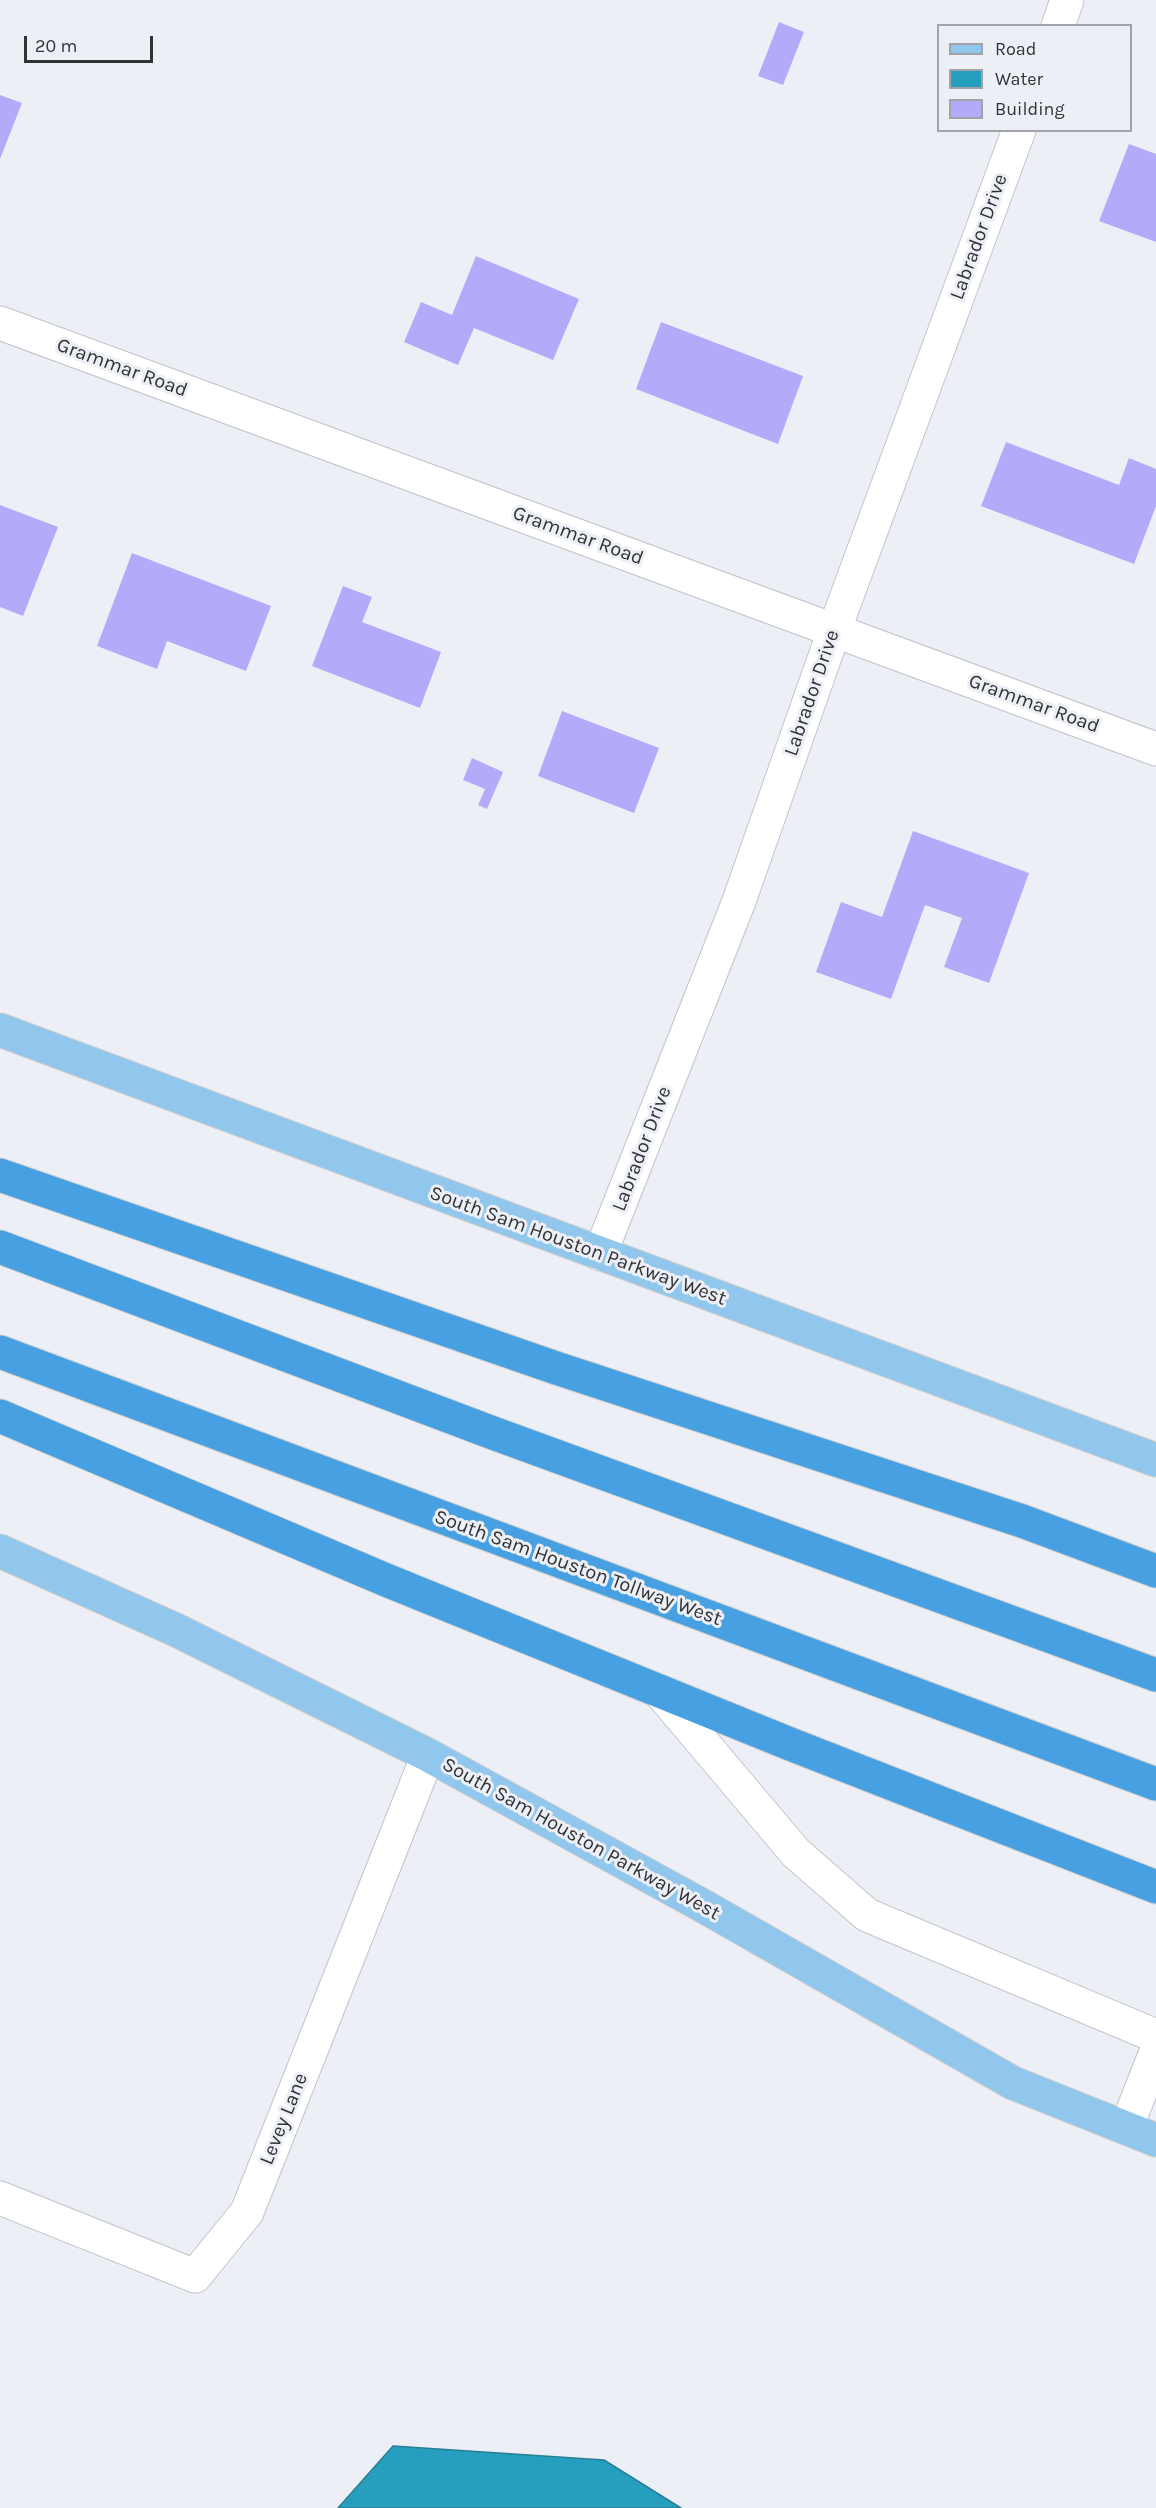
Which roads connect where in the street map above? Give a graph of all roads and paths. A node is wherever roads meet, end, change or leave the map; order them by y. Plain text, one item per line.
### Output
1 (1067, 0) edge
2 (1059, 24) edge
3 (1018, 132) edge
4 (0, 323) edge
5 (834, 631) junction
6 (1156, 749) edge
7 (0, 1029) edge
8 (0, 1175) edge
9 (0, 1247) edge
10 (600, 1254) junction
11 (0, 1352) edge
12 (0, 1416) edge
13 (1156, 1460) edge
14 (0, 1551) edge
15 (1156, 1571) edge
16 (1156, 1675) edge
17 (660, 1692) junction
18 (428, 1755) junction
19 (1156, 1784) edge
20 (1156, 1887) edge
21 (1156, 2036) edge
22 (1156, 2052) edge
23 (1126, 2128) junction
24 (1156, 2140) edge
25 (0, 2198) edge

1 - 2 street
3 - 5 street, Labrador Drive
4 - 5 street, Grammar Road
5 - 6 street, Grammar Road
5 - 10 street, Labrador Drive
7 - 10 main road, South Sam Houston Parkway West
8 - 15 highway
9 - 16 highway
10 - 13 main road, South Sam Houston Parkway West
11 - 19 highway, South Sam Houston Tollway West
12 - 17 highway
14 - 18 main road, South Sam Houston Parkway West
17 - 20 highway
17 - 21 street
18 - 23 main road, South Sam Houston Parkway West
18 - 25 street, Levey Lane
22 - 23 street
23 - 24 main road, South Sam Houston Parkway West

